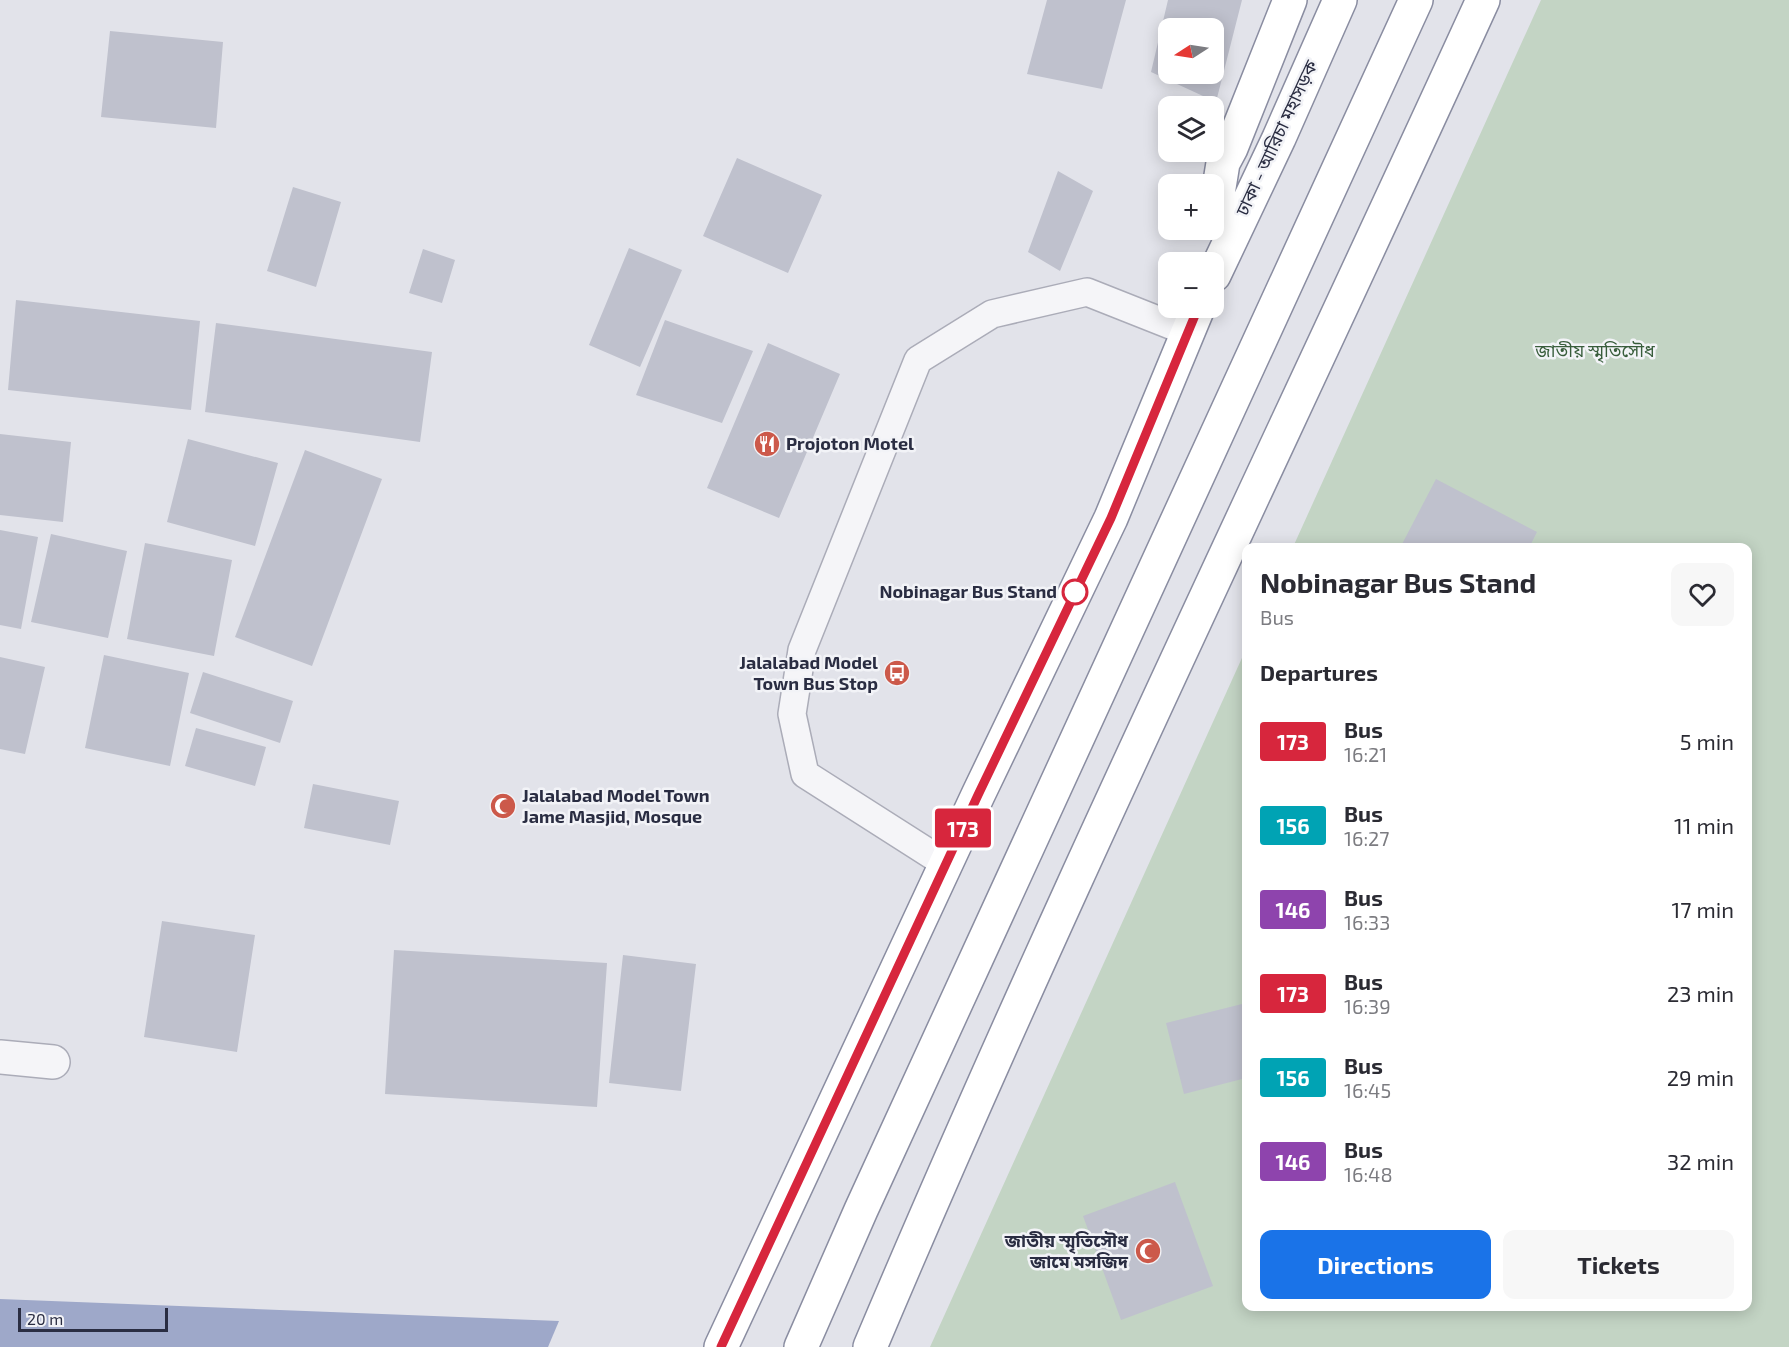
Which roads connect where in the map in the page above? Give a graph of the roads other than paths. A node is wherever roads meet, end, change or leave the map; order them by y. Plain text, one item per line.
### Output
1 (1290, 0) edge
2 (1340, 0) edge
3 (1416, 0) edge
4 (1483, 0) edge
5 (1221, 174) edge
6 (1224, 254) edge
7 (1193, 320) edge
8 (946, 864) junction
9 (0, 1057) edge
10 (53, 1062) dead end
11 (721, 1347) edge
12 (801, 1347) edge
13 (870, 1347) edge

1 - 5 highway
2 - 6 highway, ঢাকা - আরিচা মহাসড়ক
3 - 12 highway
4 - 13 highway
7 - 8 highway
7 - 8 lane
8 - 11 highway
9 - 10 street

